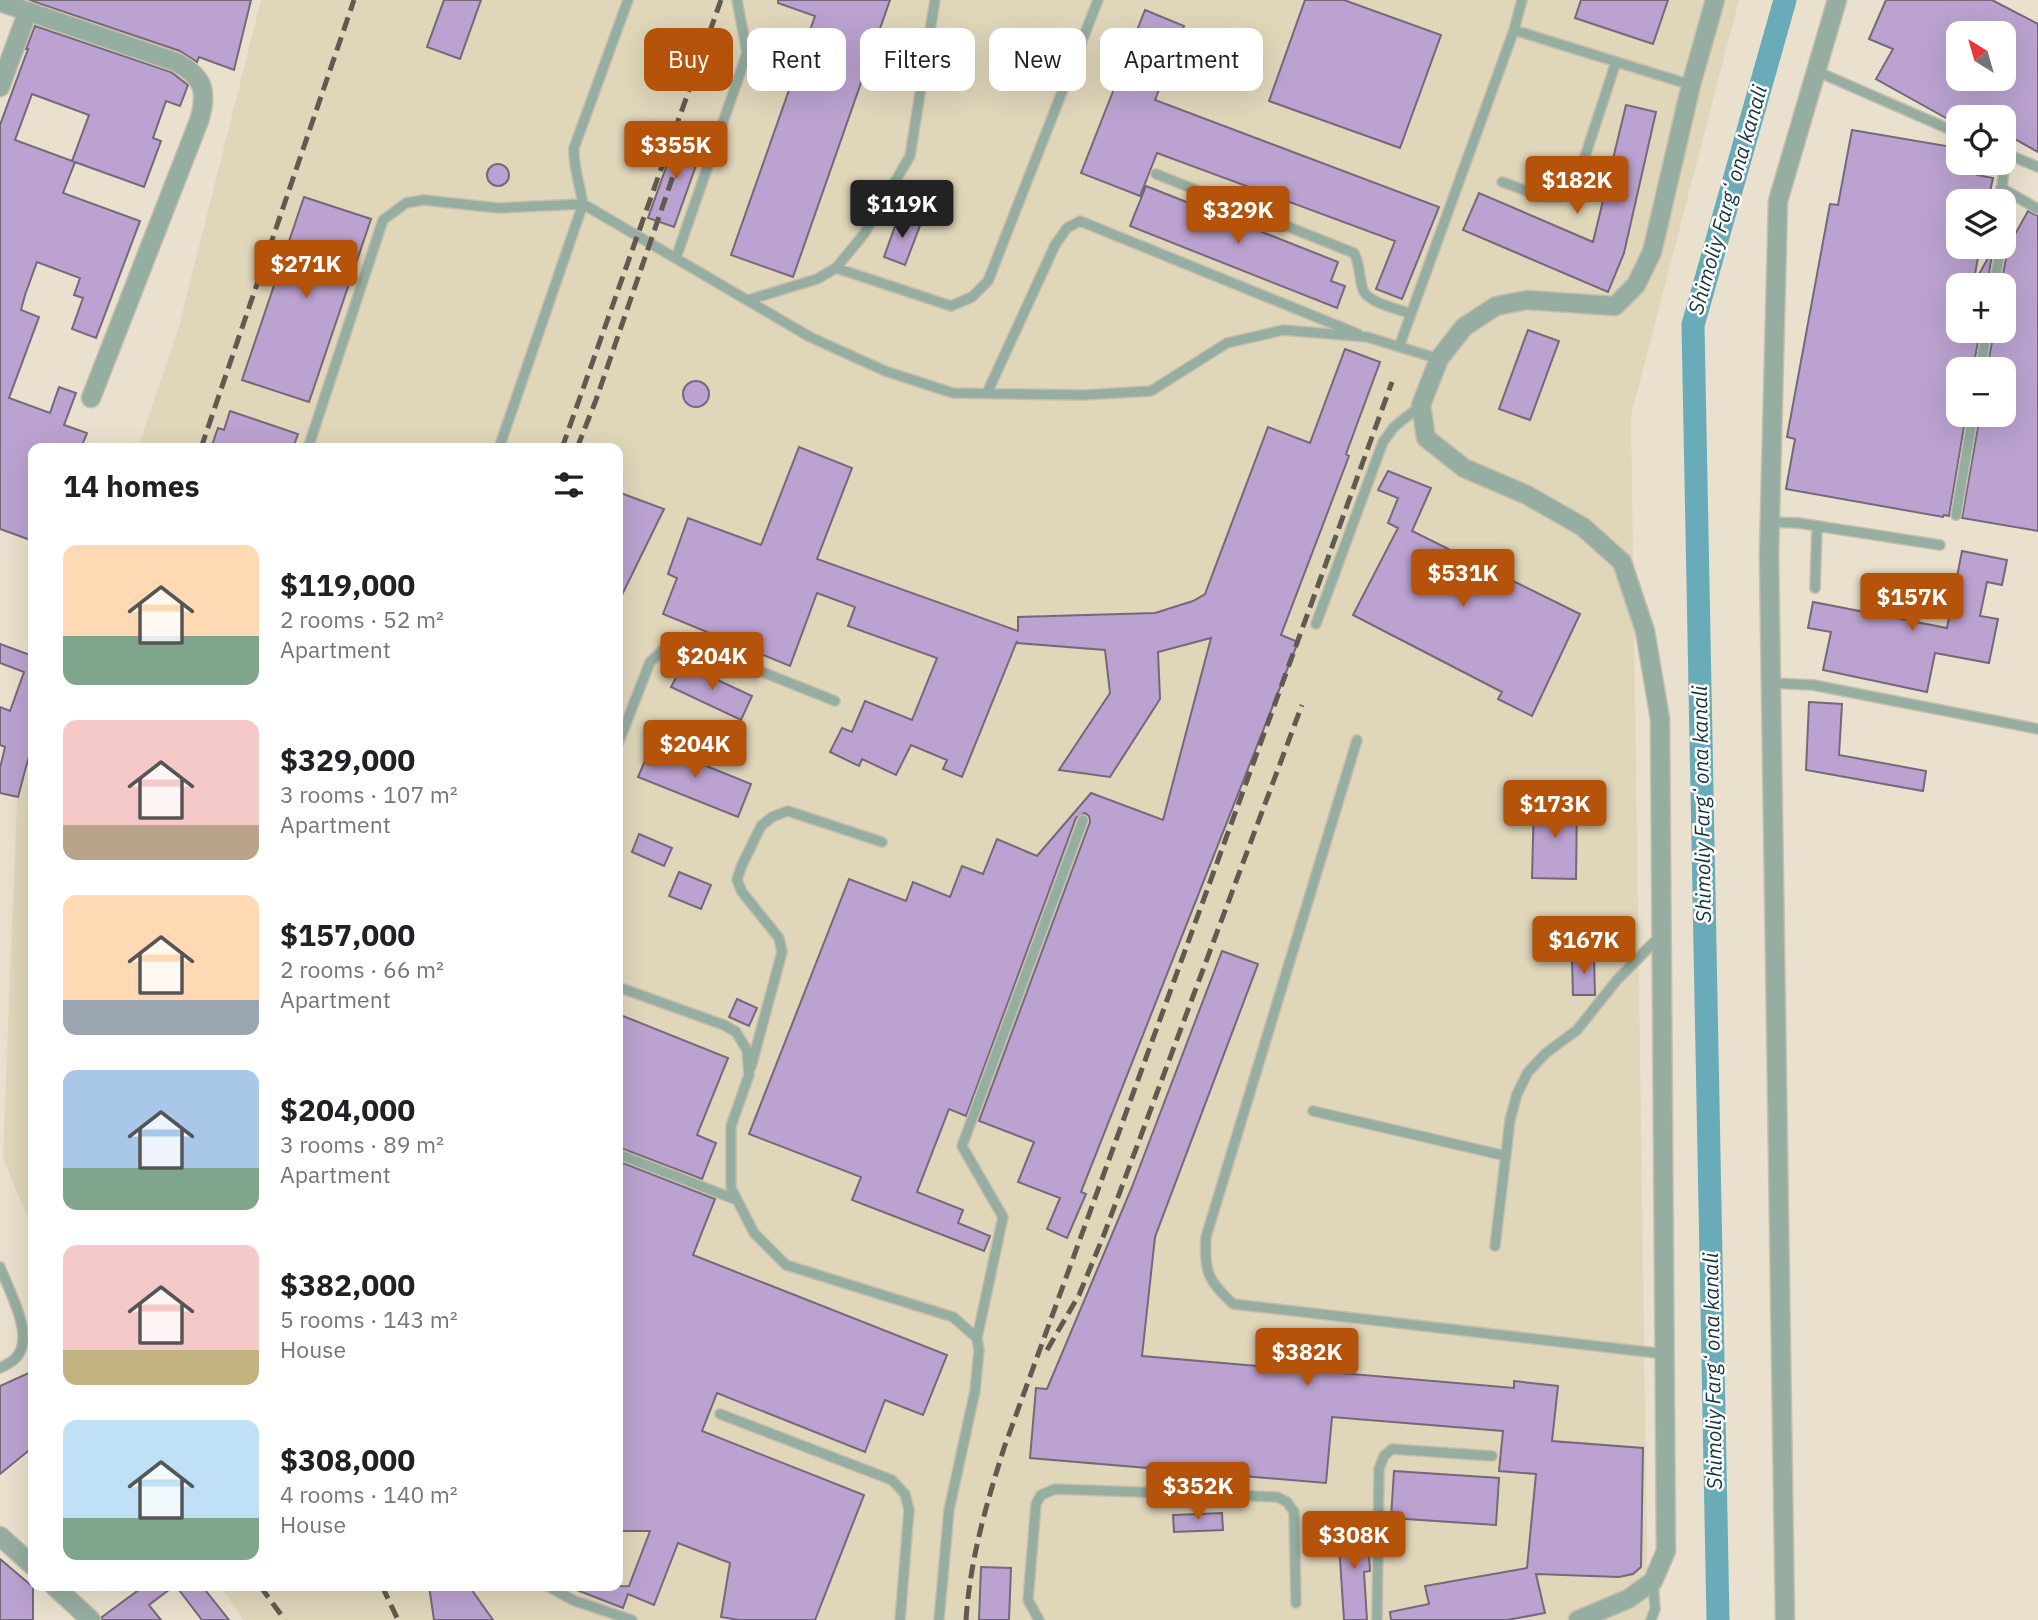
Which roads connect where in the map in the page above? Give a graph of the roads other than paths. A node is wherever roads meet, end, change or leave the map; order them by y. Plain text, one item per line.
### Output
1 (628, 0) edge
2 (737, 0) edge
3 (935, 0) edge
4 (1098, 0) edge
5 (1522, 0) edge
6 (1716, 0) edge
7 (1837, 0) edge
8 (0, 2) edge
9 (27, 11) junction
10 (1514, 30) junction
11 (1616, 62) junction
12 (1816, 71) junction
13 (1691, 85) junction
14 (0, 87) edge
15 (1946, 128) edge
16 (2016, 159) edge
17 (2038, 167) edge
18 (1156, 174) dead end
19 (2002, 175) edge
20 (1502, 182) dead end
21 (2001, 188) joint
22 (583, 204) junction
23 (2038, 209) edge
24 (677, 258) junction
25 (836, 268) junction
26 (748, 300) junction
27 (1411, 314) junction
28 (1367, 337) junction
29 (1399, 347) junction
30 (1439, 359) junction
31 (988, 393) junction
32 (91, 398) dead end
33 (1421, 405) junction
34 (1971, 427) edge
35 (310, 443) edge
36 (501, 443) edge
37 (1956, 516) dead end
38 (1769, 522) junction
39 (1817, 526) junction
40 (1940, 545) dead end
41 (1815, 588) dead end
42 (1316, 625) dead end
43 (1770, 683) junction
44 (835, 701) dead end
45 (2038, 729) edge
46 (623, 731) edge
47 (1357, 740) dead end
48 (1083, 820) dead end
49 (882, 842) dead end
50 (1663, 933) junction
51 (623, 989) edge
52 (749, 1075) junction
53 (1313, 1111) dead end
54 (623, 1156) edge
55 (1506, 1156) junction
56 (737, 1200) junction
57 (1495, 1246) dead end
58 (0, 1267) edge
59 (977, 1338) junction
60 (1665, 1354) junction
61 (0, 1368) edge
62 (720, 1414) dead end
63 (1492, 1456) dead end
64 (3, 1545) edge
65 (28, 1562) edge
66 (1653, 1581) junction
67 (59, 1591) edge
68 (557, 1591) edge
69 (1296, 1603) dead end
70 (91, 1620) edge
71 (632, 1620) edge
72 (900, 1620) edge
73 (939, 1620) edge
74 (1039, 1620) edge
75 (1377, 1620) edge
76 (1578, 1620) edge
77 (1651, 1620) edge
78 (1785, 1620) edge

1 - 22 lane
2 - 24 lane
3 - 25 lane
4 - 25 lane
5 - 10 lane
6 - 13 street
7 - 12 street
8 - 9 street
9 - 14 street
9 - 32 street
10 - 11 lane
10 - 27 lane
11 - 13 lane
11 - 20 lane
12 - 15 lane
12 - 38 street
13 - 30 street
16 - 17 lane
18 - 27 lane
19 - 21 lane
21 - 23 lane
22 - 24 lane
22 - 35 lane
22 - 36 lane
24 - 26 lane
25 - 26 lane
26 - 31 lane
27 - 29 lane
28 - 29 lane
28 - 31 lane
28 - 31 lane
29 - 30 lane
30 - 33 street
33 - 42 lane
33 - 50 street
34 - 37 lane
38 - 39 lane
38 - 43 street
39 - 40 lane
39 - 41 lane
43 - 45 lane
43 - 78 street
44 - 46 lane
47 - 60 lane
48 - 59 lane
49 - 52 lane
50 - 55 lane
50 - 60 street
51 - 52 lane
52 - 56 lane
53 - 55 lane
54 - 56 lane
55 - 57 lane
56 - 59 lane
58 - 61 lane
59 - 73 lane
60 - 66 street
62 - 72 lane
63 - 75 lane
64 - 65 street
66 - 76 street
66 - 77 lane
67 - 70 street
68 - 71 lane
69 - 74 lane

